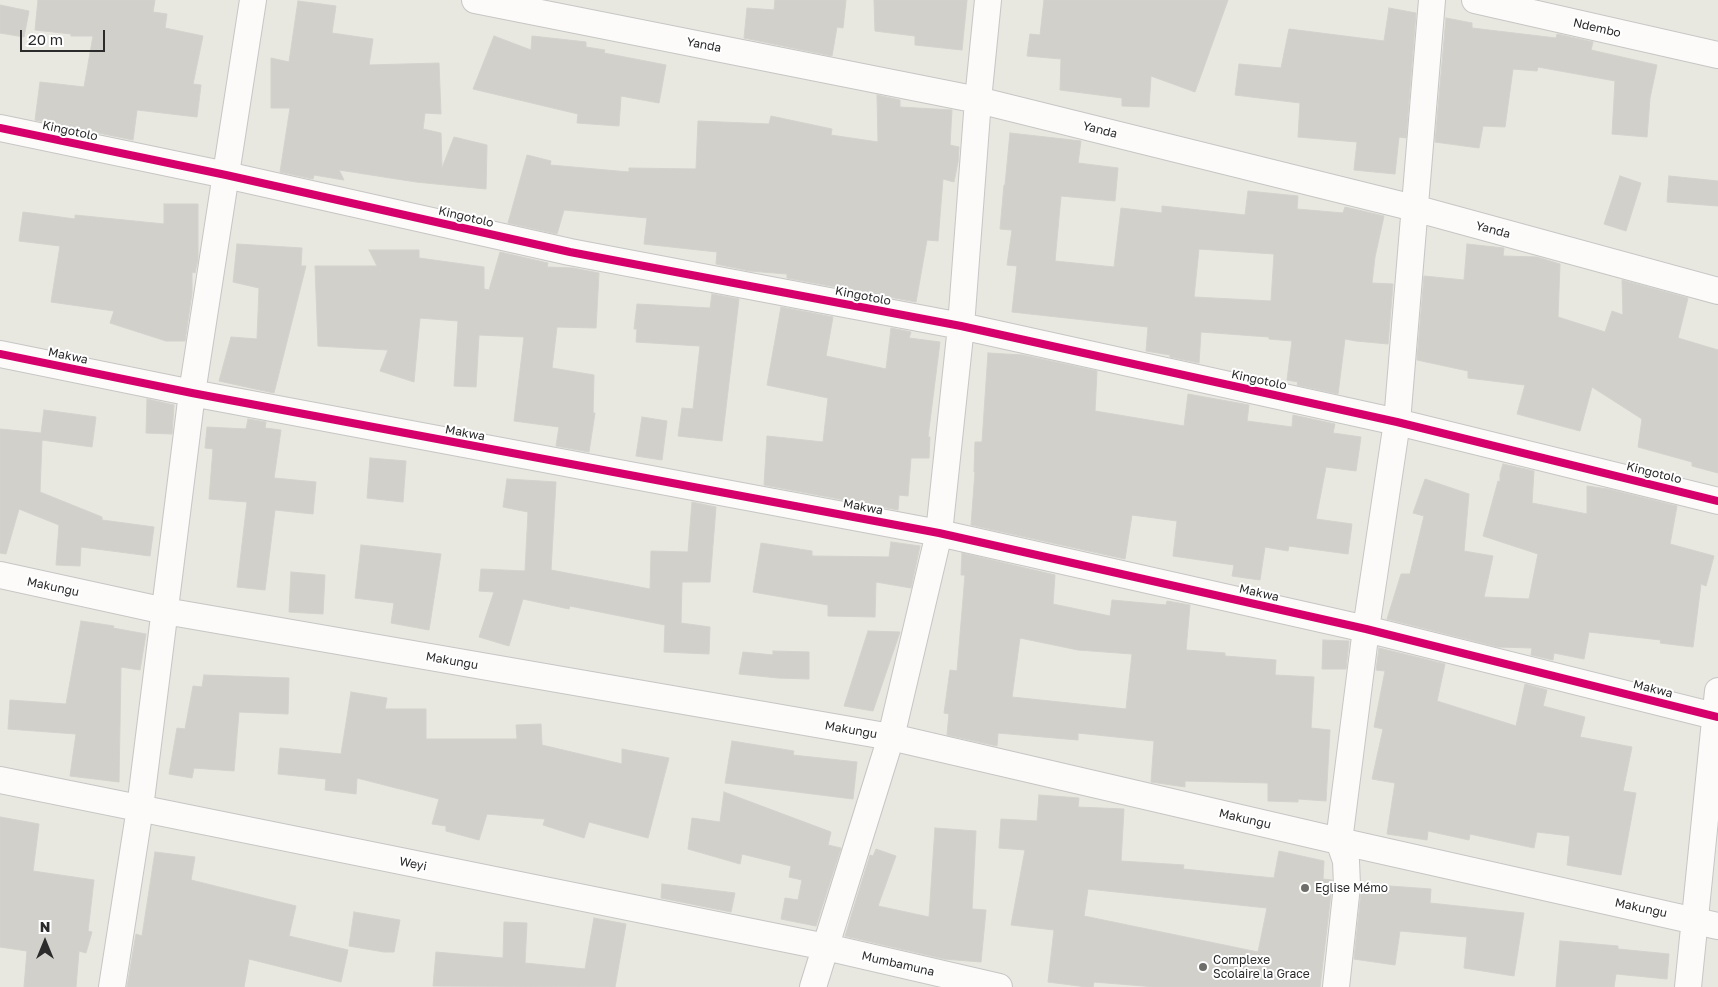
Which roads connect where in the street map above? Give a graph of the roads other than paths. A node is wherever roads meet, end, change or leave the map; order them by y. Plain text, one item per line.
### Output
1 (252, 0) edge
2 (475, 0) edge
3 (988, 0) edge
4 (1432, 0) edge
5 (1476, 0) edge
6 (1718, 55) edge
7 (978, 100) junction
8 (0, 128) edge
9 (226, 175) junction
10 (1414, 208) junction
11 (1718, 291) edge
12 (960, 326) junction
13 (0, 354) edge
14 (192, 393) junction
15 (1397, 422) junction
16 (1718, 500) edge
17 (939, 533) junction
18 (0, 575) edge
19 (165, 611) junction
20 (1366, 629) junction
21 (1718, 691) edge
22 (1716, 717) edge
23 (891, 737) junction
24 (0, 780) edge
25 (140, 808) junction
26 (1339, 842) junction
27 (1706, 923) edge
28 (826, 947) junction
29 (112, 987) edge
30 (813, 987) edge
31 (999, 987) edge
32 (1336, 987) edge
33 (1688, 987) edge

1 - 9 street
2 - 7 street, Yanda
3 - 7 street
4 - 10 street
5 - 6 street, Ndembo
7 - 10 street, Yanda
7 - 12 street
8 - 9 street, Kingotolo
9 - 12 street, Kingotolo
9 - 14 street
10 - 11 street, Yanda
10 - 15 street
12 - 15 street, Kingotolo
12 - 17 street
13 - 14 street, Makwa
14 - 17 street, Makwa
14 - 19 street
15 - 16 street, Kingotolo
15 - 20 street
17 - 20 street, Makwa
17 - 23 street
18 - 19 street, Makungu
19 - 23 street, Makungu
19 - 25 street
20 - 22 street, Makwa
20 - 26 street
21 - 22 street
22 - 27 street
23 - 26 street, Makungu
23 - 28 street
24 - 25 street, Weyi
25 - 28 street, Weyi
25 - 29 street
26 - 27 street, Makungu
26 - 32 street
27 - 33 street
28 - 30 street
28 - 31 street, Mumbamuna

